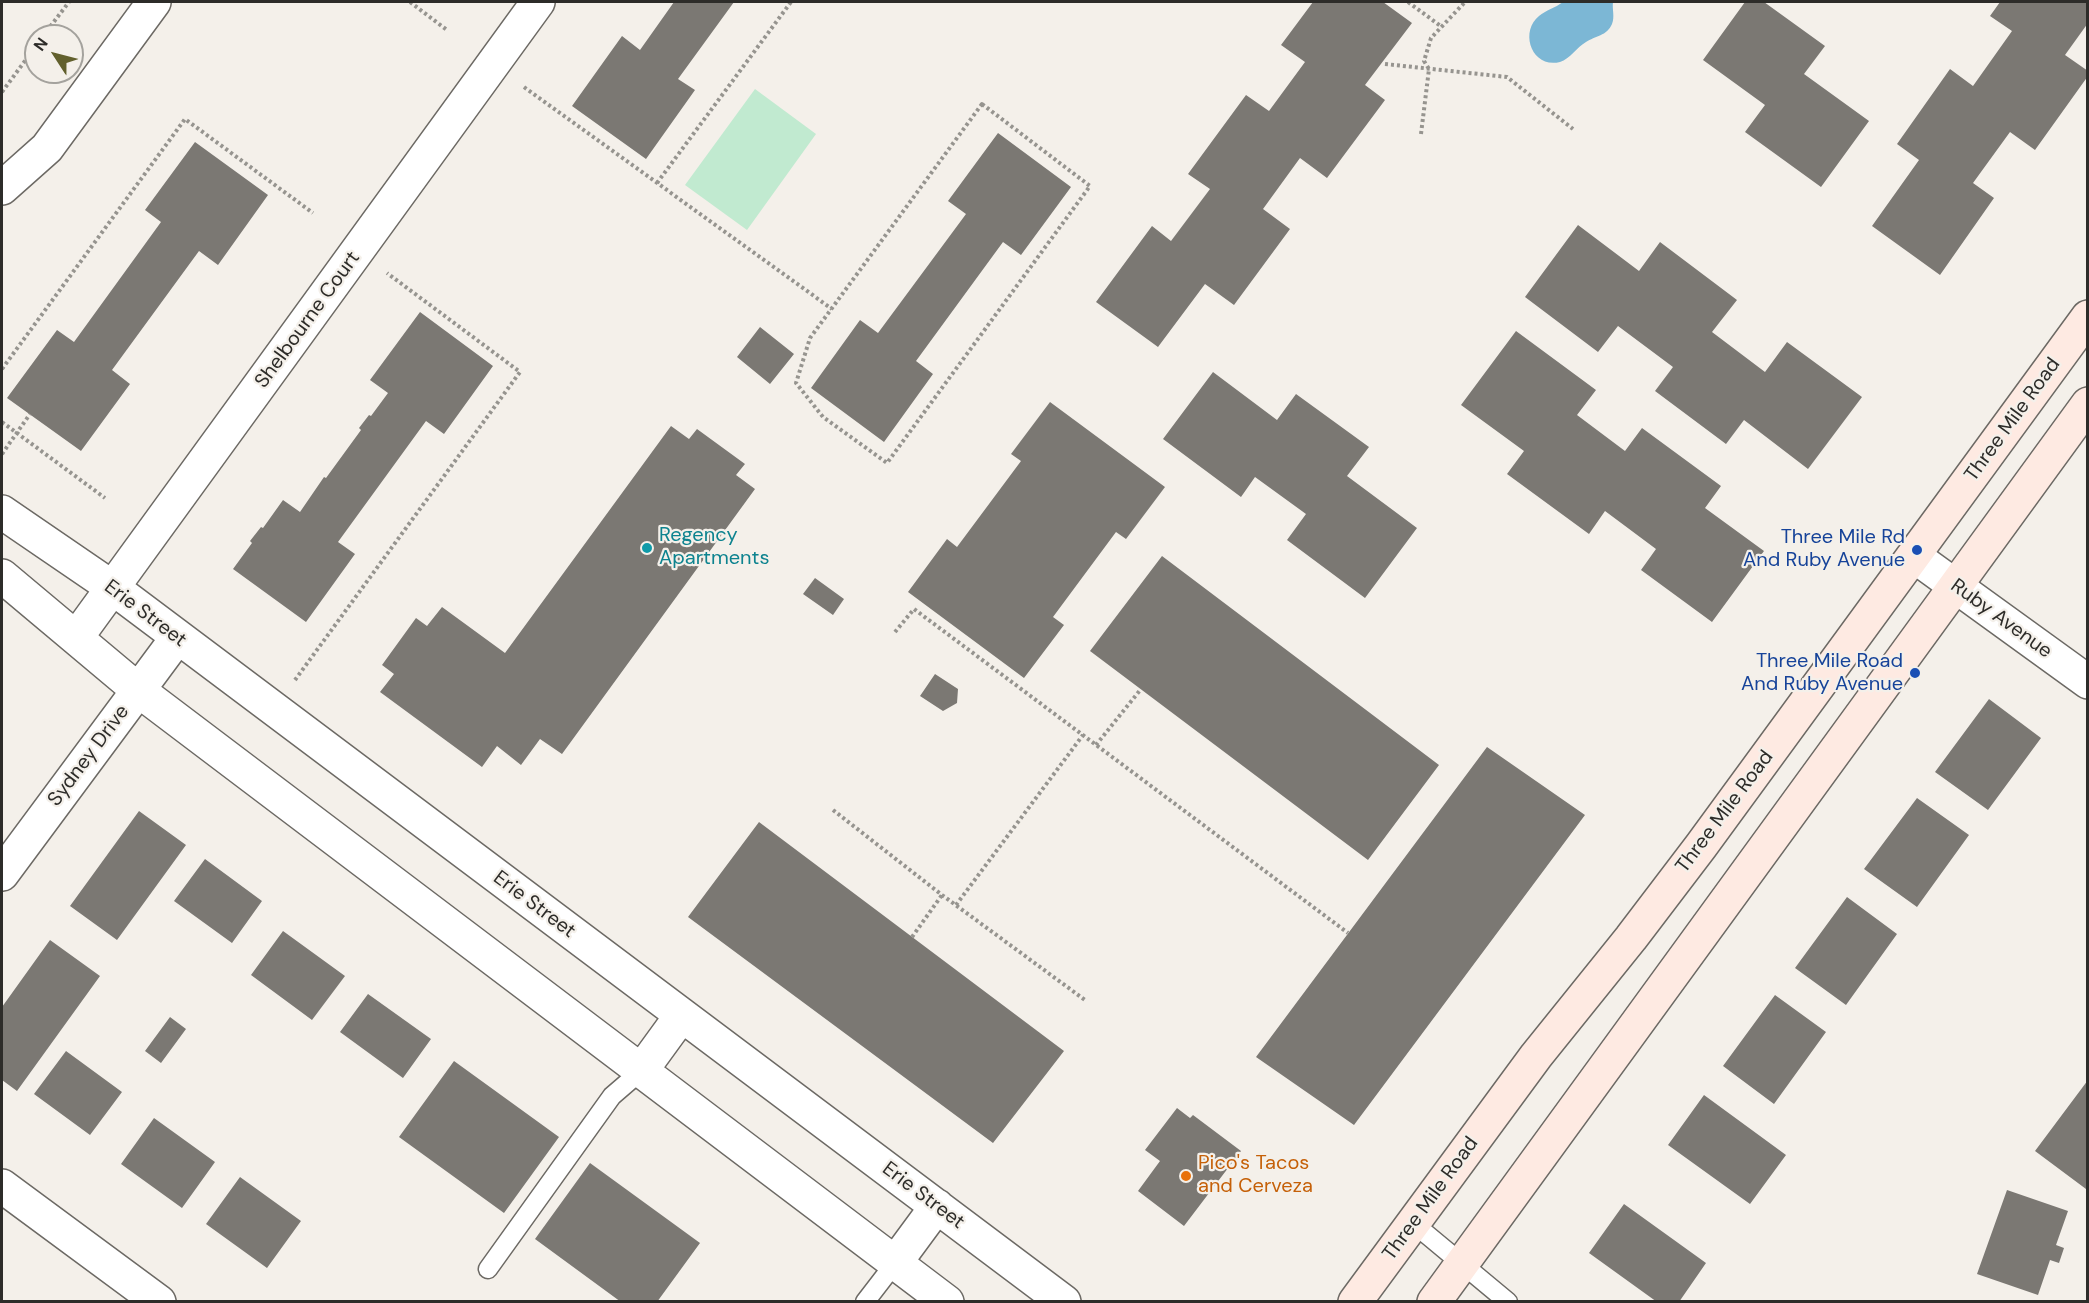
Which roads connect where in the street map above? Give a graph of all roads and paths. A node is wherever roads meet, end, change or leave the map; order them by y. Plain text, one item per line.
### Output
1 (69, 2) edge
2 (154, 2) edge
3 (410, 2) edge
4 (538, 2) edge
5 (791, 2) edge
6 (1408, 2) edge
7 (1465, 2) edge
8 (52, 24) edge
9 (1442, 27) junction
10 (447, 30) dead end
11 (24, 62) edge
12 (1385, 64) dead end
13 (1428, 69) junction
14 (524, 87) dead end
15 (2, 92) edge
16 (1573, 129) dead end
17 (1421, 134) dead end
18 (657, 183) junction
19 (2, 188) edge
20 (313, 213) dead end
21 (387, 273) dead end
22 (831, 309) junction
23 (2088, 317) edge
24 (2, 369) edge
25 (2088, 404) edge
26 (30, 414) dead end
27 (2, 422) edge
28 (17, 433) junction
29 (2, 454) edge
30 (105, 498) dead end
31 (2, 512) edge
32 (1914, 556) junction
33 (2, 576) edge
34 (1955, 586) junction
35 (113, 588) junction
36 (895, 632) dead end
37 (76, 638) junction
38 (177, 638) junction
39 (294, 681) dead end
40 (2088, 682) edge
41 (1141, 689) dead end
42 (138, 690) junction
43 (1083, 735) junction
44 (1096, 745) junction
45 (832, 810) dead end
46 (2, 874) edge
47 (942, 895) junction
48 (956, 905) junction
49 (1348, 933) dead end
50 (912, 938) dead end
51 (1085, 1000) dead end
52 (681, 1016) junction
53 (641, 1071) junction
54 (2, 1186) edge
55 (938, 1206) junction
56 (1413, 1223) junction
57 (895, 1263) junction
58 (1462, 1263) junction
59 (488, 1269) dead end
60 (159, 1302) edge
61 (865, 1302) edge
62 (947, 1302) edge
63 (1064, 1302) edge
64 (1355, 1302) edge
65 (1434, 1302) edge
66 (1508, 1302) edge

1 - 8 path
2 - 19 street
3 - 10 path
4 - 35 street, Shelbourne Court
5 - 18 path
6 - 9 path
7 - 9 path
9 - 13 path
11 - 15 path
12 - 13 path
13 - 16 path
13 - 17 path
14 - 18 path
18 - 22 path
20 - 24 path
21 - 39 path
22 - 22 path
23 - 32 street, Three Mile Road
25 - 34 street
26 - 28 path
27 - 28 path
28 - 29 path
28 - 30 path
31 - 35 street, Erie Street
32 - 34 street, Ruby Avenue
32 - 56 street, Three Mile Road
33 - 37 street
34 - 40 street, Ruby Avenue
34 - 58 street
35 - 37 street, Shelbourne Court
35 - 38 street, Erie Street
36 - 43 path
37 - 42 street
38 - 42 street, Sydney Drive
38 - 52 street, Erie Street
41 - 44 path
42 - 46 street, Sydney Drive
42 - 53 street
43 - 44 path
43 - 48 path
44 - 49 path
45 - 47 path
47 - 48 path
47 - 50 path
48 - 51 path
52 - 53 street
52 - 55 street, Erie Street
53 - 57 street
53 - 59 lane
54 - 60 street
55 - 57 street
55 - 63 street, Erie Street
56 - 58 lane
56 - 64 street, Three Mile Road
57 - 61 lane
57 - 62 street
58 - 65 street
58 - 66 lane

